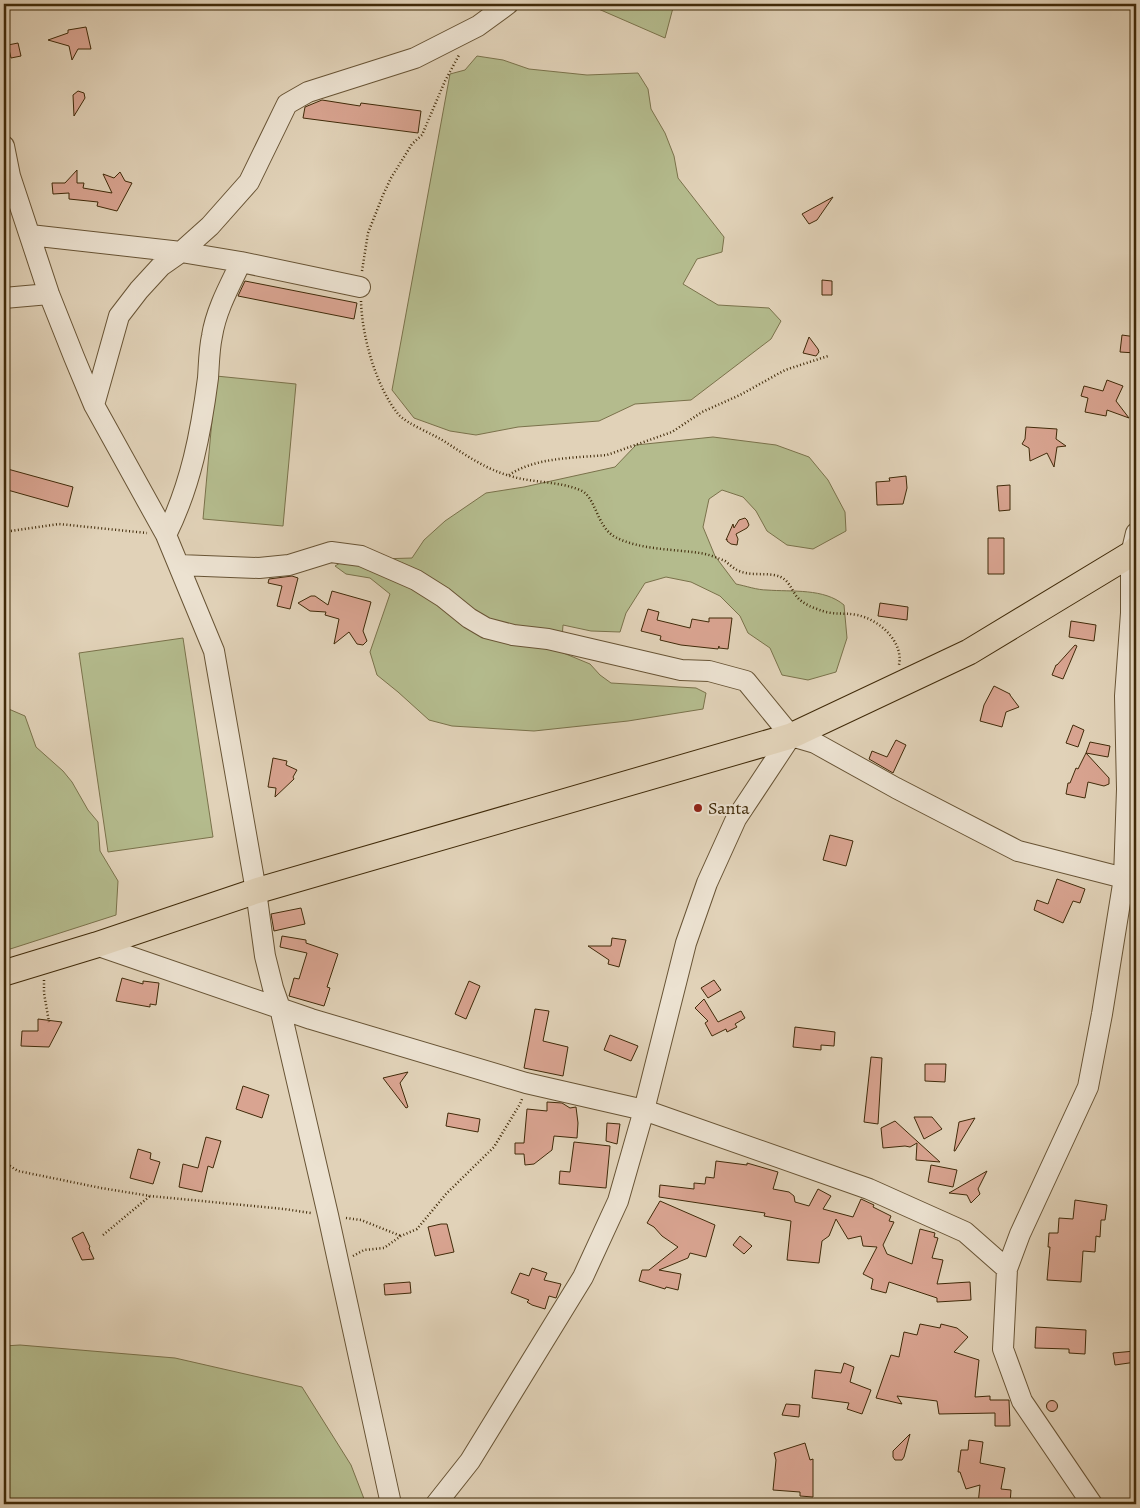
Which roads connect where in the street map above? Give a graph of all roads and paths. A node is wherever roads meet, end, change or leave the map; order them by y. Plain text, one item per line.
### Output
1 (508, 4) edge
2 (460, 53) dead end
3 (4, 146) edge
4 (30, 235) junction
5 (181, 252) junction
6 (241, 262) junction
7 (360, 286) junction
8 (49, 294) junction
9 (4, 298) edge
10 (828, 356) dead end
11 (94, 405) junction
12 (509, 475) junction
13 (4, 532) edge
14 (166, 535) junction
15 (1134, 545) edge
16 (178, 565) junction
17 (901, 684) junction
18 (791, 736) junction
19 (1130, 878) edge
20 (256, 891) junction
21 (96, 945) junction
22 (44, 961) junction
23 (4, 973) edge
24 (280, 1008) junction
25 (49, 1022) dead end
26 (526, 1083) junction
27 (644, 1110) junction
28 (4, 1162) edge
29 (150, 1196) junction
30 (328, 1215) junction
31 (103, 1235) dead end
32 (401, 1236) junction
33 (339, 1265) junction
34 (1007, 1269) junction
35 (391, 1504) edge
36 (436, 1504) edge
37 (1092, 1504) edge

1 - 5 street
2 - 7 path
3 - 4 street
4 - 5 street
4 - 8 street
5 - 6 street
5 - 11 street
6 - 7 street
6 - 14 street
7 - 12 path
8 - 9 street
8 - 11 street
10 - 12 path
11 - 14 street
12 - 17 path
13 - 14 path
14 - 16 street
15 - 17 main road
15 - 19 street
16 - 18 street
16 - 20 street
17 - 18 main road
18 - 19 street
18 - 20 main road
18 - 27 street
19 - 34 street
20 - 21 main road
20 - 24 street
21 - 22 main road
21 - 24 street
22 - 23 main road
22 - 25 path
24 - 26 street
24 - 30 street
26 - 27 street
26 - 32 path
27 - 34 street
27 - 36 street
28 - 29 path
29 - 30 path
29 - 31 path
30 - 32 path
30 - 33 street
32 - 33 path
33 - 35 street
34 - 37 street

